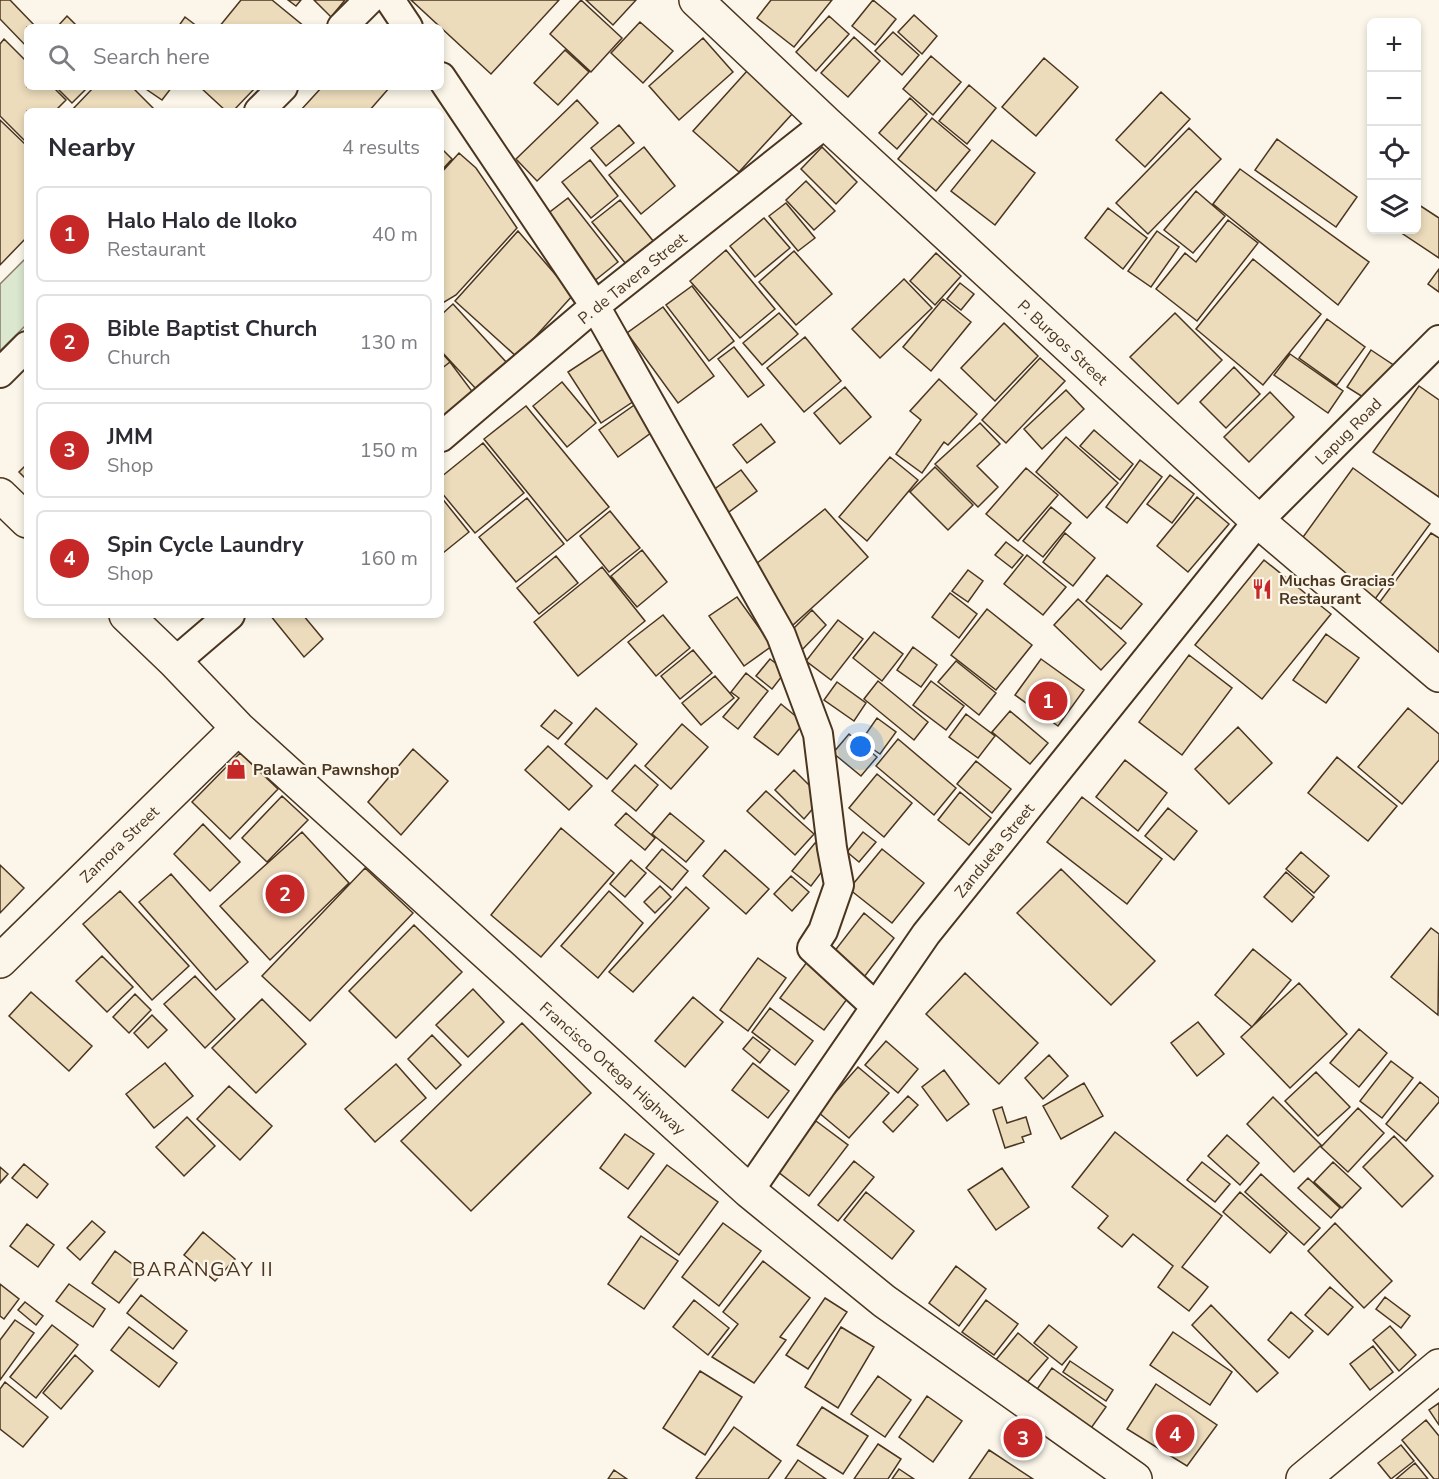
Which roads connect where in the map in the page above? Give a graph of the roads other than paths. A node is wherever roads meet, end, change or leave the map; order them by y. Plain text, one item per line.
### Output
1 (369, 0) edge
2 (390, 0) edge
3 (696, 0) edge
4 (345, 24) edge
5 (406, 24) edge
6 (444, 80) edge
7 (280, 90) edge
8 (262, 108) edge
9 (826, 123) junction
10 (595, 306) junction
11 (1439, 340) edge
12 (24, 349) edge
13 (0, 373) edge
14 (444, 433) edge
15 (0, 495) edge
16 (24, 518) edge
17 (1258, 521) junction
18 (129, 618) edge
19 (226, 618) edge
20 (175, 662) junction
21 (1439, 675) edge
22 (238, 728) junction
23 (0, 961) edge
24 (875, 1006) junction
25 (749, 1191) junction
26 (1439, 1365) edge
27 (1136, 1479) edge
28 (1303, 1479) edge

1 - 4 street
2 - 5 street
3 - 9 main road, P. Burgos Street
6 - 10 street
7 - 8 street
9 - 10 street, P. de Tavera Street
9 - 17 main road, P. Burgos Street
10 - 14 street, P. de Tavera Street
10 - 24 street
11 - 17 street, Lapug Road
12 - 13 street
15 - 16 main road
17 - 21 main road, P. Burgos Street
17 - 24 street, Zandueta Street
18 - 20 main road, Francisco Ortega Highway
19 - 20 street
20 - 22 main road, Francisco Ortega Highway
22 - 23 main road, Zamora Street
22 - 25 main road, Francisco Ortega Highway
24 - 25 street, Zandueta Street
25 - 27 main road, Francisco Ortega Highway
26 - 28 main road

